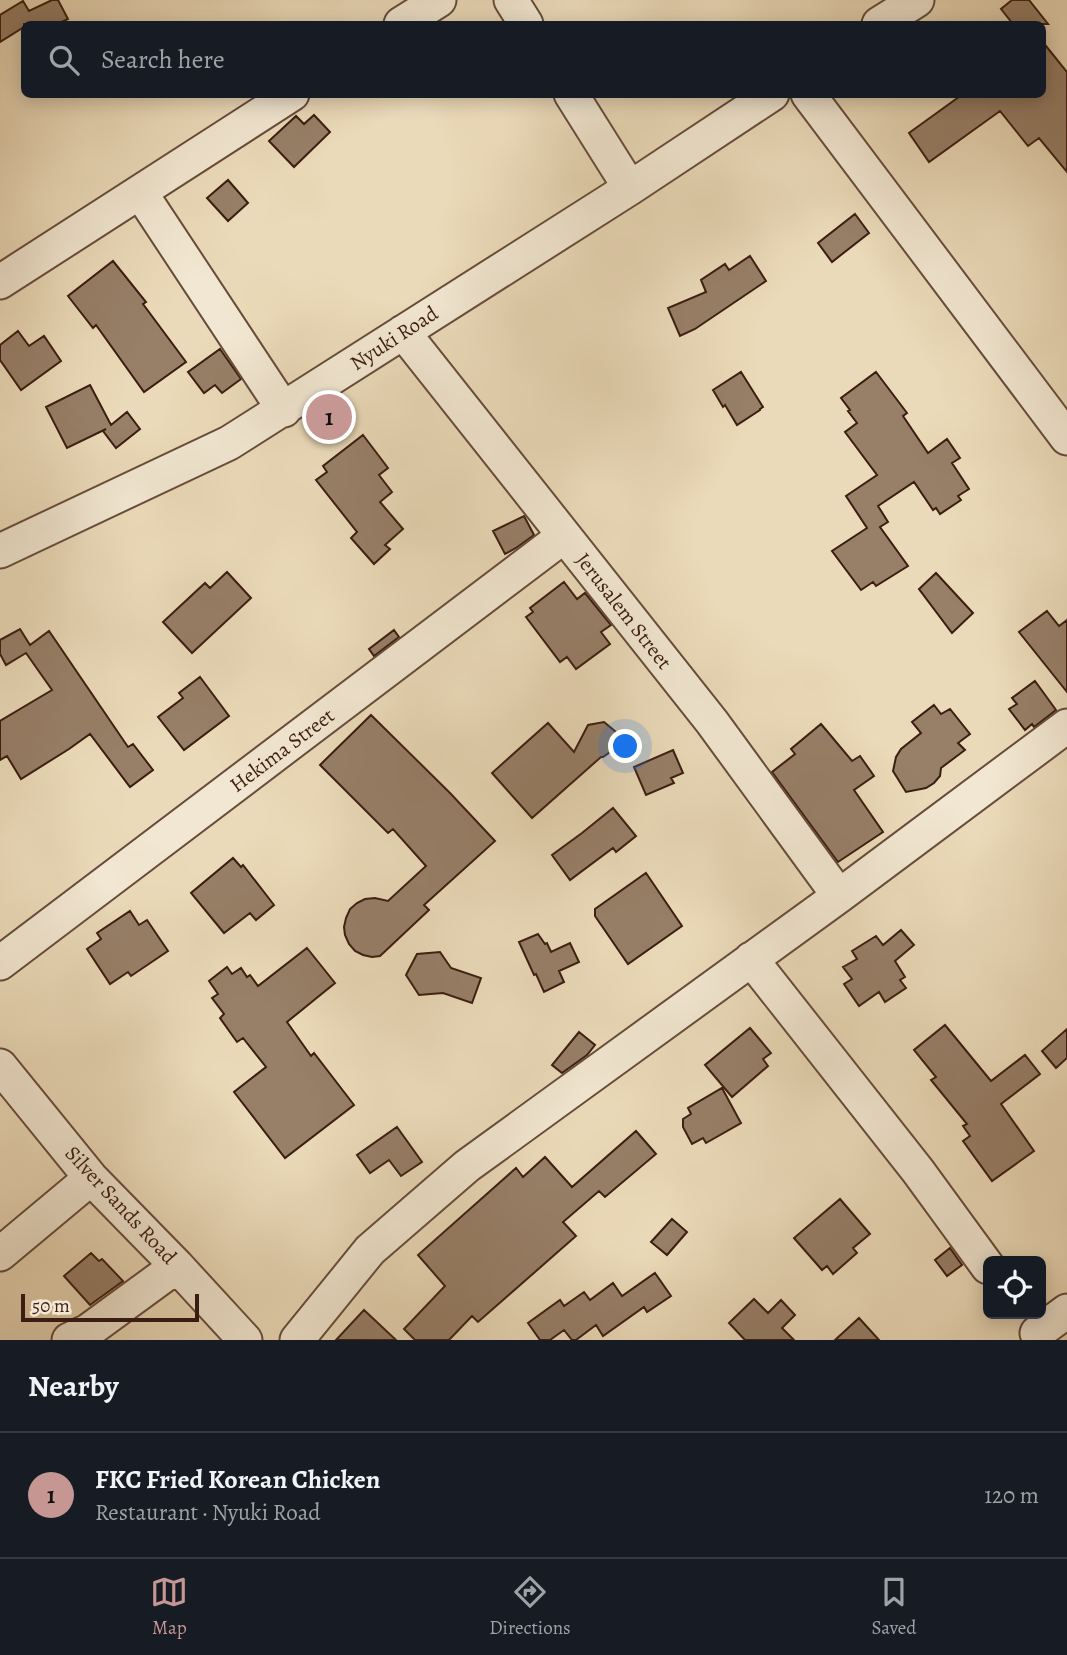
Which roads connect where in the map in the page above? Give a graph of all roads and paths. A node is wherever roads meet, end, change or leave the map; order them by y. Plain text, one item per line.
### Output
1 (439, 0) edge
2 (511, 0) edge
3 (917, 0) edge
4 (406, 21) edge
5 (524, 21) edge
6 (884, 21) edge
7 (286, 98) edge
8 (574, 98) edge
9 (766, 98) edge
10 (811, 98) edge
11 (630, 188) junction
12 (140, 192) junction
13 (0, 282) edge
14 (403, 332) junction
15 (284, 410) junction
16 (1067, 438) edge
17 (564, 536) junction
18 (0, 551) edge
19 (1067, 726) edge
20 (839, 896) junction
21 (751, 959) junction
22 (0, 963) edge
23 (0, 1066) edge
24 (91, 1178) junction
25 (0, 1254) edge
26 (983, 1260) edge
27 (177, 1266) junction
28 (1067, 1311) edge
29 (1034, 1329) edge
30 (69, 1340) edge
31 (245, 1340) edge
32 (297, 1340) edge

1 - 4 street
2 - 5 street
3 - 6 street
7 - 12 street
8 - 11 street
9 - 11 street, Nyuki Road
10 - 16 street
11 - 14 street, Nyuki Road
12 - 13 street
12 - 15 street
14 - 15 street, Nyuki Road
14 - 17 street, Jerusalem Street
15 - 18 street, Nyuki Road
17 - 20 street, Jerusalem Street
17 - 22 street, Hekima Street
19 - 20 street
20 - 21 street
21 - 26 street
21 - 32 street
23 - 24 street, Silver Sands Road
24 - 25 street
24 - 27 street, Silver Sands Road
27 - 30 street
27 - 31 street, Silver Sands Road
28 - 29 street

